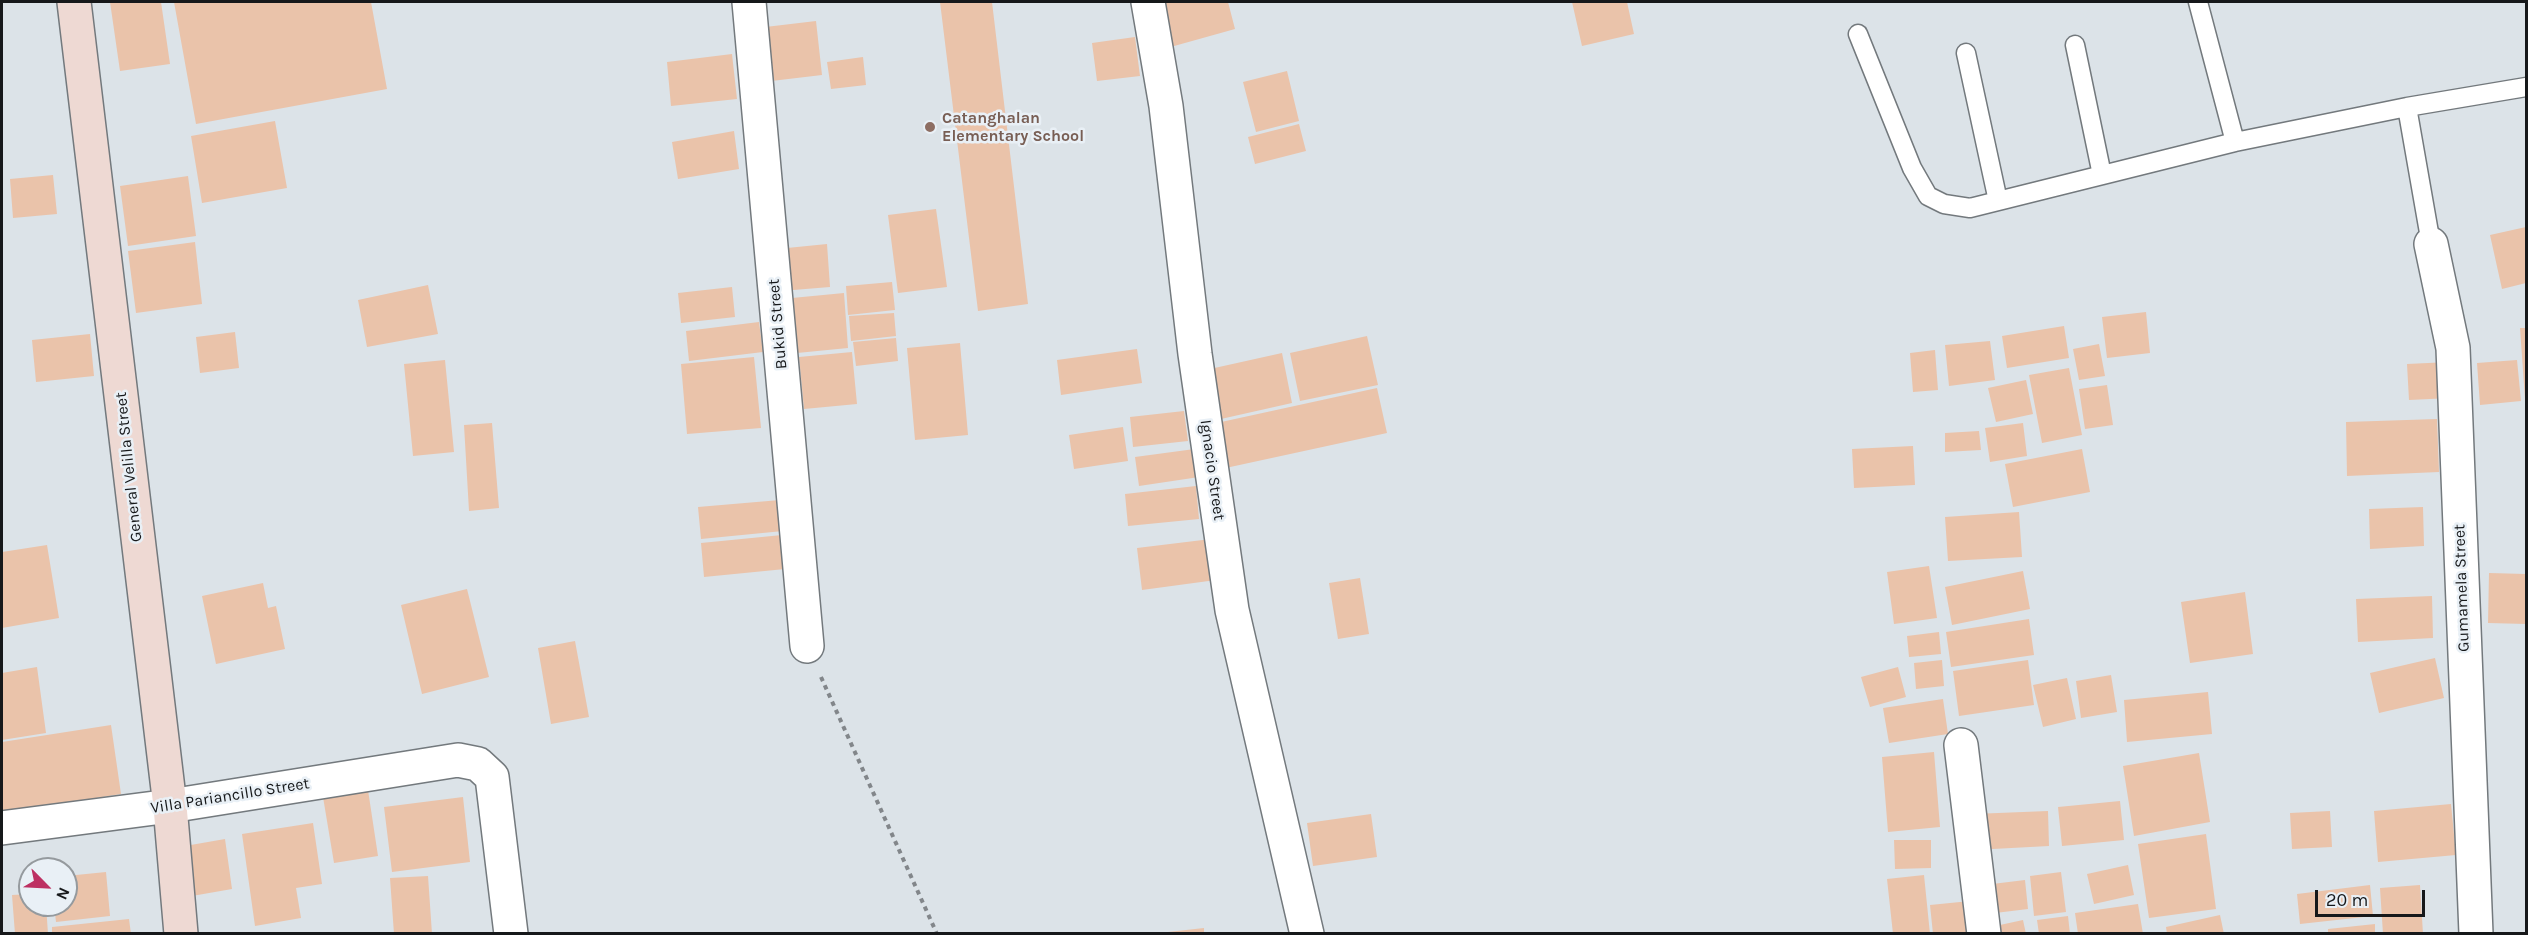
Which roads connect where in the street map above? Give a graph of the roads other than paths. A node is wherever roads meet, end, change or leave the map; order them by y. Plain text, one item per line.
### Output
1 (74, 2) edge
2 (749, 2) edge
3 (1148, 2) edge
4 (2198, 2) edge
5 (1858, 34) dead end
6 (2075, 45) dead end
7 (1966, 53) dead end
8 (2526, 87) edge
9 (2407, 107) junction
10 (2235, 142) junction
11 (2102, 175) junction
12 (1998, 201) junction
13 (2431, 244) joint
14 (807, 646) road end
15 (1961, 745) dead end
16 (170, 806) junction
17 (2, 828) edge
18 (181, 933) edge
19 (511, 933) edge
20 (1307, 933) edge
21 (1984, 933) edge
22 (2476, 933) edge

1 - 16 main road, General Velilla Street
2 - 14 street, Bukid Street
3 - 20 street, Ignacio Street
4 - 10 lane
5 - 12 lane
6 - 11 lane
7 - 12 lane
8 - 9 lane
9 - 10 lane
9 - 13 lane
10 - 11 lane
11 - 12 lane
13 - 22 street, Gumamela Street
15 - 21 street
16 - 17 street, Villa Pariancillo Street
16 - 18 main road, General Velilla Street
16 - 19 street, Villa Pariancillo Street

